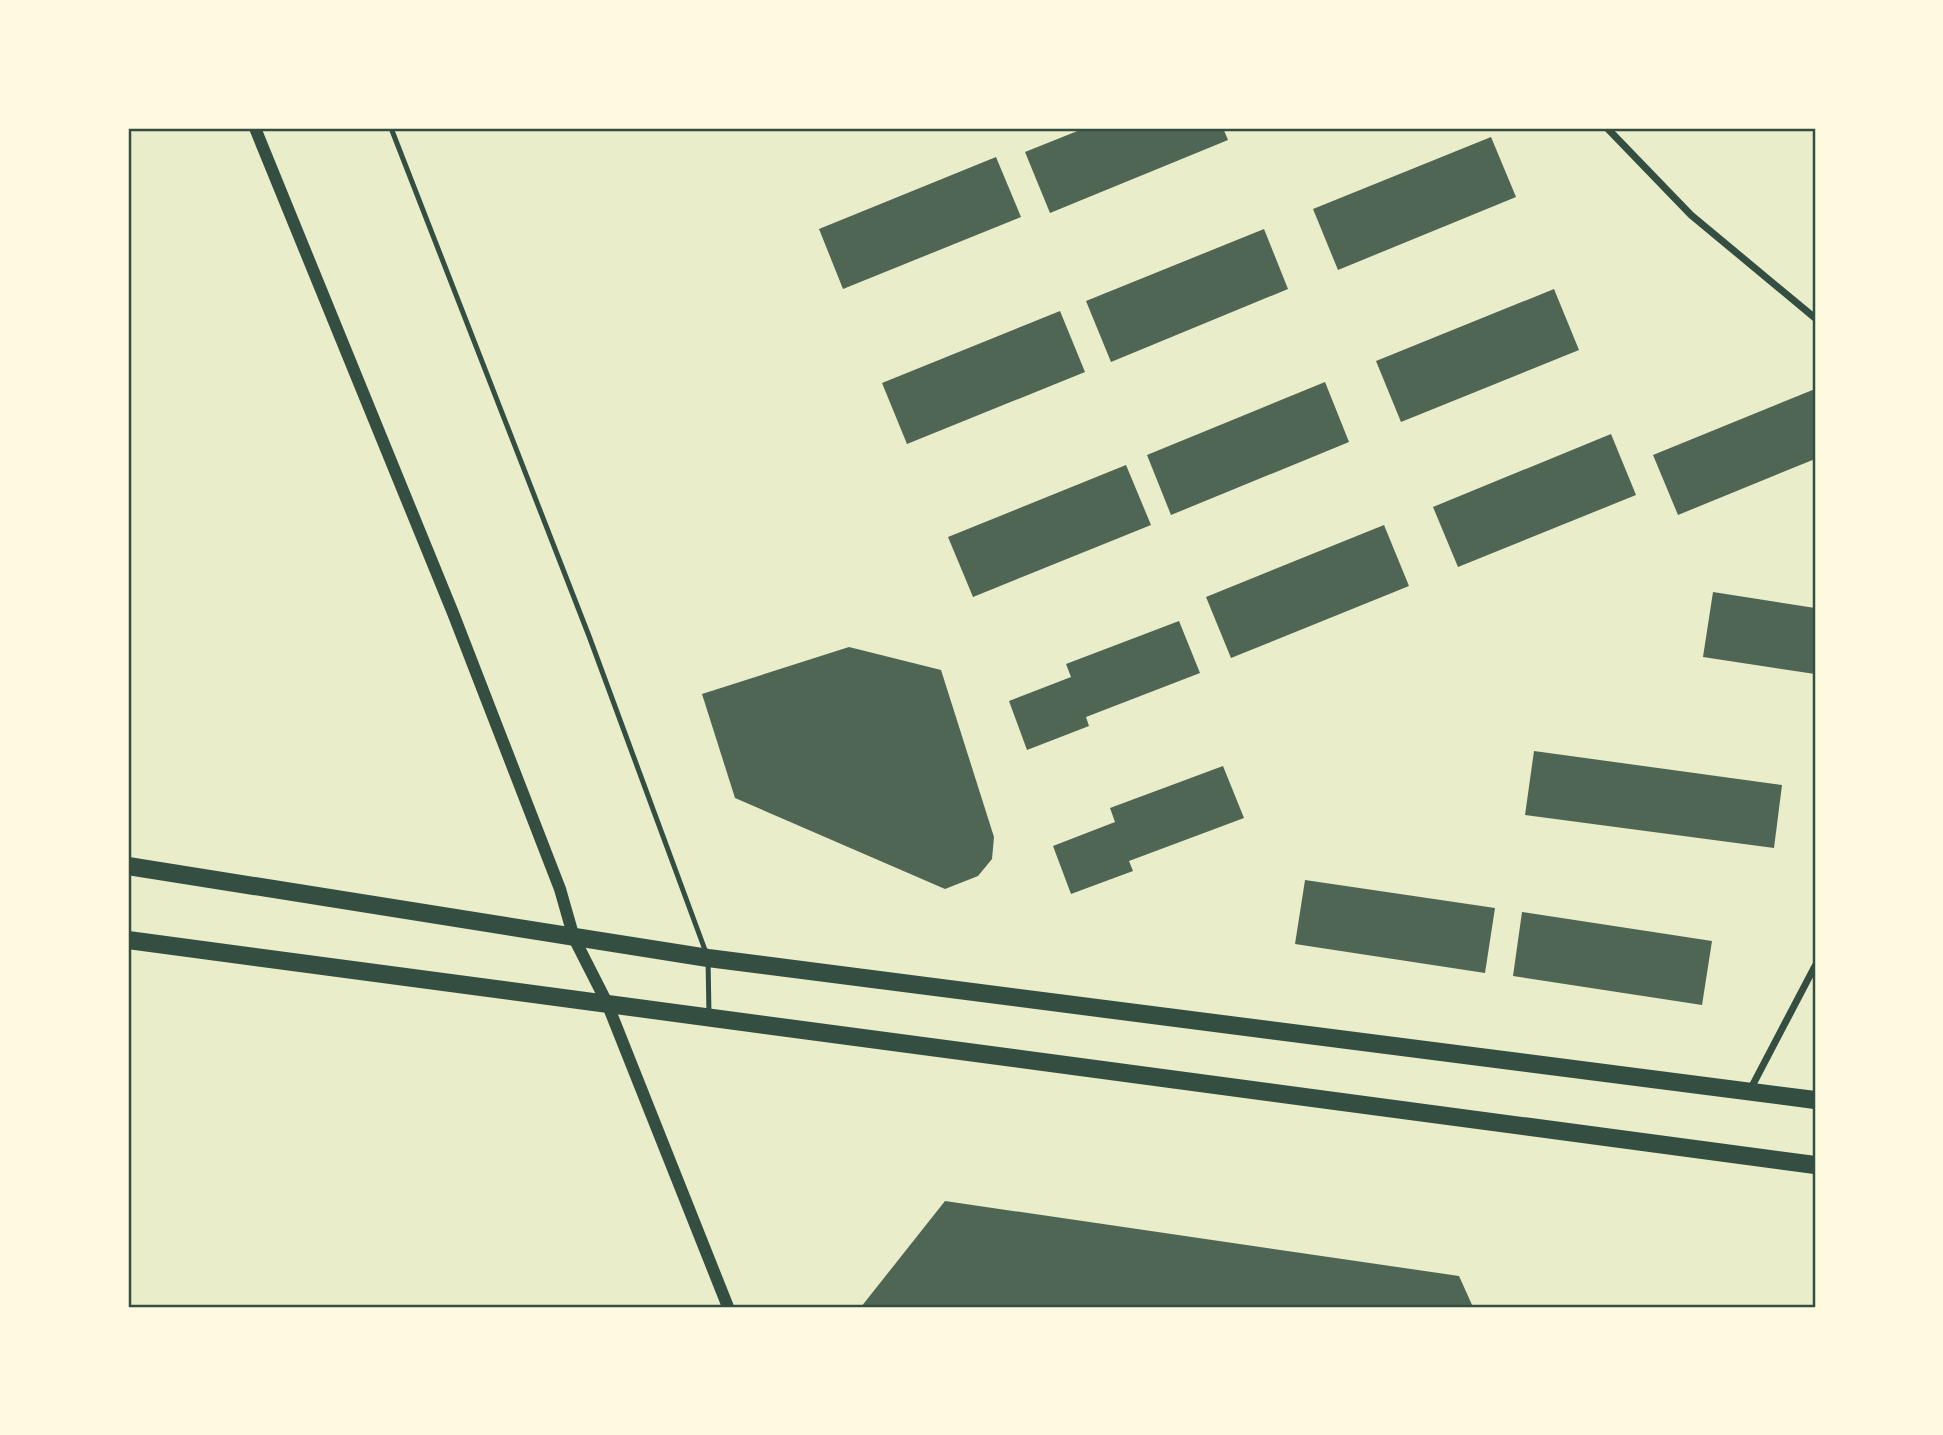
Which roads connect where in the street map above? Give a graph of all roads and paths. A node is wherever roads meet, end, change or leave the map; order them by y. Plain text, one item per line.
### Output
1 (255, 128) edge
2 (391, 128) edge
3 (1607, 128) edge
4 (1815, 318) edge
5 (128, 866) edge
6 (574, 939) junction
7 (128, 940) edge
8 (708, 958) junction
9 (1815, 966) edge
10 (607, 1003) junction
11 (709, 1016) junction
12 (1750, 1091) junction
13 (1815, 1100) edge
14 (1815, 1164) edge
15 (728, 1307) edge

1 - 6 street
2 - 8 lane
3 - 4 street
5 - 6 main road
6 - 8 main road
6 - 10 street
7 - 10 main road
8 - 11 lane
8 - 12 main road
9 - 12 street
10 - 11 main road
10 - 15 street
11 - 14 main road
12 - 13 main road

